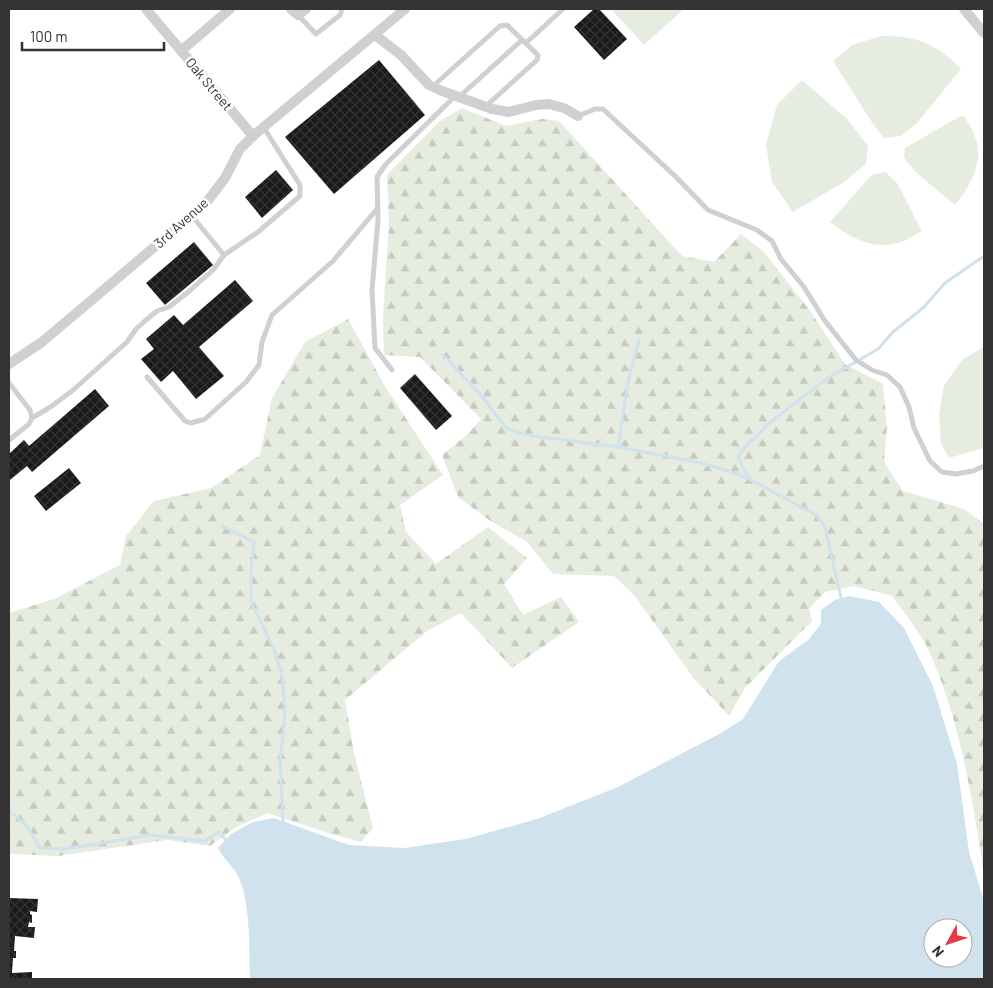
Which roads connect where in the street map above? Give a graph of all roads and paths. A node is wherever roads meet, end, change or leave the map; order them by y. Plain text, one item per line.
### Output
1 (146, 9) edge
2 (342, 9) edge
3 (406, 9) edge
4 (563, 9) edge
5 (964, 9) edge
6 (225, 10) edge
7 (298, 11) edge
8 (984, 34) edge
9 (375, 35) junction
10 (524, 41) junction
11 (181, 50) junction
12 (432, 87) junction
13 (457, 96) junction
14 (485, 106) junction
15 (578, 116) joint
16 (264, 128) junction
17 (253, 136) junction
18 (378, 209) junction
19 (192, 216) junction
20 (224, 255) junction
21 (9, 364) edge
22 (392, 370) dead end
23 (147, 377) dead end
24 (9, 383) edge
25 (32, 418) junction
26 (9, 440) edge
27 (984, 466) edge

1 - 11 street, Oak Street
2 - 7 lane
3 - 9 street, 3rd Avenue
4 - 10 lane
5 - 8 street
6 - 11 street
9 - 12 street
9 - 16 street, 3rd Avenue
10 - 12 lane
10 - 13 lane
10 - 14 lane
11 - 17 street, Oak Street
12 - 13 street
13 - 14 street
13 - 18 lane
14 - 15 street
15 - 27 lane
16 - 17 street, 3rd Avenue
16 - 20 lane
17 - 19 street, 3rd Avenue
18 - 22 lane
18 - 23 lane
19 - 20 lane
19 - 21 street, 3rd Avenue
20 - 25 lane
24 - 25 lane
25 - 26 lane

